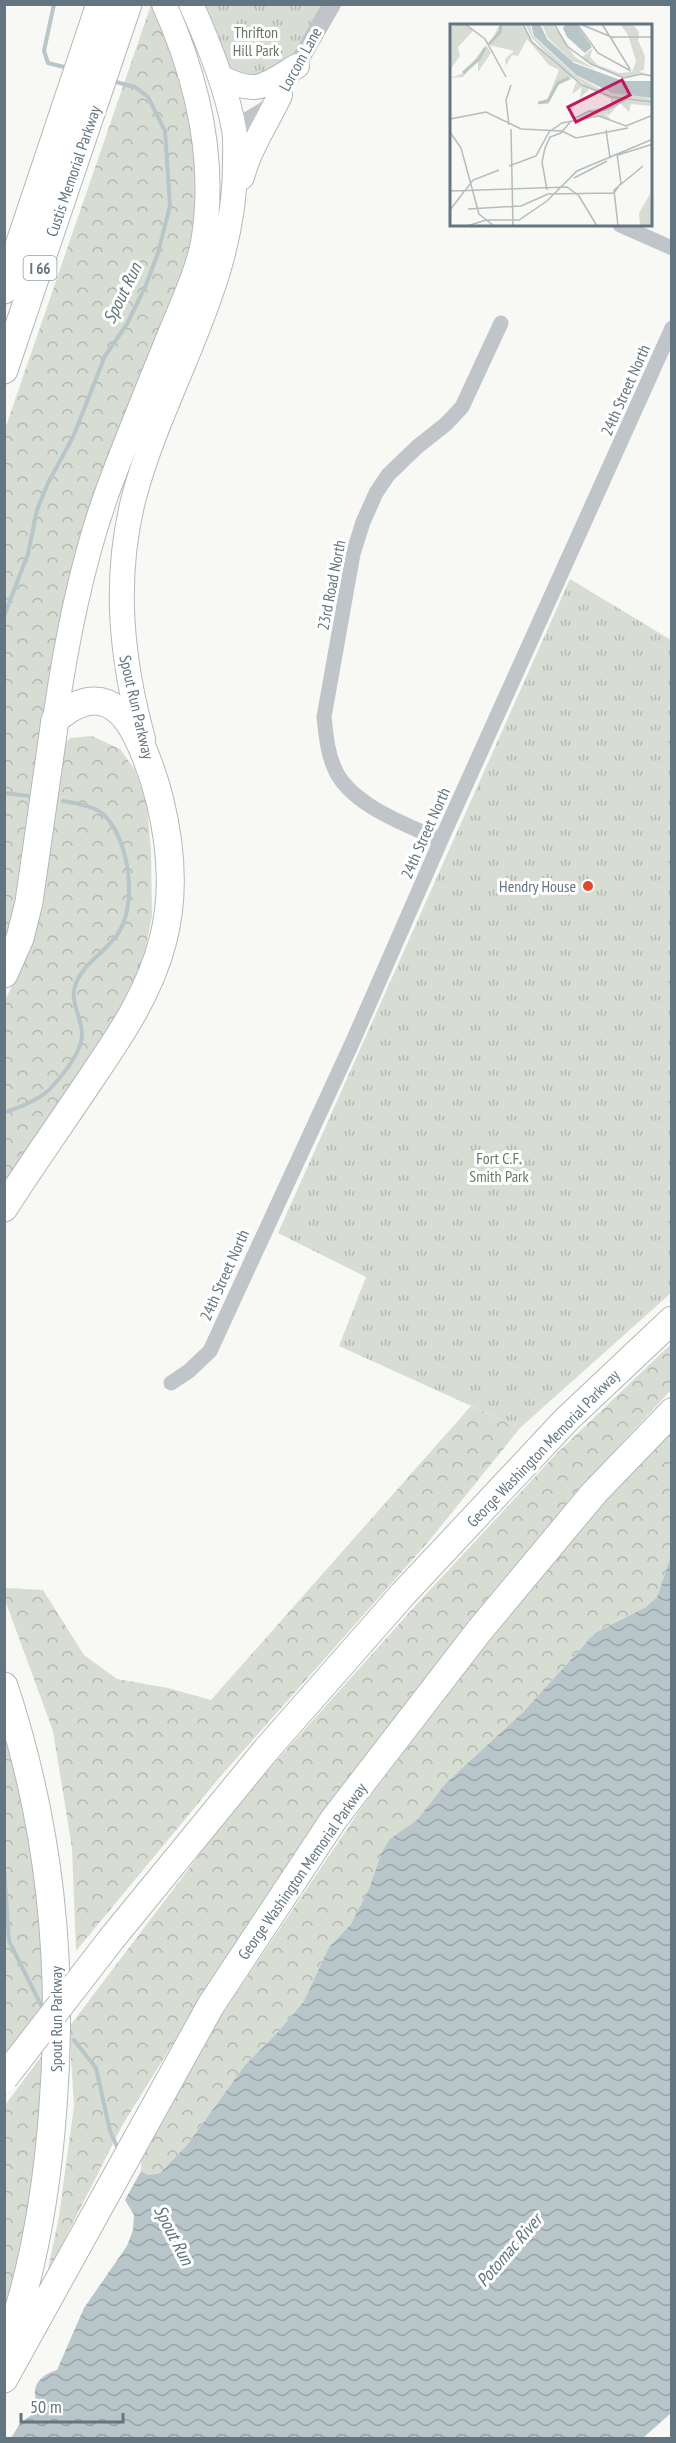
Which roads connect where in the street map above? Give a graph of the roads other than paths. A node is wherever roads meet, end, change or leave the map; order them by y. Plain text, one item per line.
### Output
1 (100, 4) edge
2 (128, 4) edge
3 (165, 4) edge
4 (191, 4) edge
5 (332, 4) edge
6 (182, 44) junction
7 (297, 66) junction
8 (220, 77) junction
9 (280, 95) junction
10 (234, 129) junction
11 (233, 208) junction
12 (622, 226) edge
13 (202, 244) junction
14 (672, 248) edge
15 (4, 290) edge
16 (501, 323) dead end
17 (672, 328) edge
18 (4, 370) edge
19 (55, 720) junction
20 (151, 768) junction
21 (441, 840) junction
22 (4, 974) edge
23 (4, 1208) edge
24 (672, 1320) edge
25 (171, 1383) dead end
26 (672, 1412) edge
27 (4, 1686) edge
28 (4, 2078) edge
29 (4, 2352) edge
30 (4, 2379) edge

1 - 15 highway, Custis Memorial Parkway / I 66
2 - 18 highway, Custis Memorial Parkway / I 66
3 - 6 main road
4 - 8 main road, Spout Run Parkway
5 - 7 street, Lorcom Lane
6 - 10 main road
6 - 13 main road
7 - 8 main road
7 - 9 street, Lorcom Lane
8 - 10 main road, Spout Run Parkway
9 - 10 street, Lorcom Lane
9 - 11 main road
10 - 11 main road, Spout Run Parkway
10 - 13 main road
11 - 20 main road, Spout Run Parkway
12 - 14 street
13 - 19 main road
16 - 21 street, 23rd Road North
17 - 21 street, 24th Street North
19 - 20 highway
19 - 22 highway
20 - 23 highway, Spout Run Parkway
21 - 25 street, 24th Street North
24 - 28 highway, George Washington Memorial Parkway, bridge
26 - 30 highway, George Washington Memorial Parkway
27 - 29 highway, Spout Run Parkway

